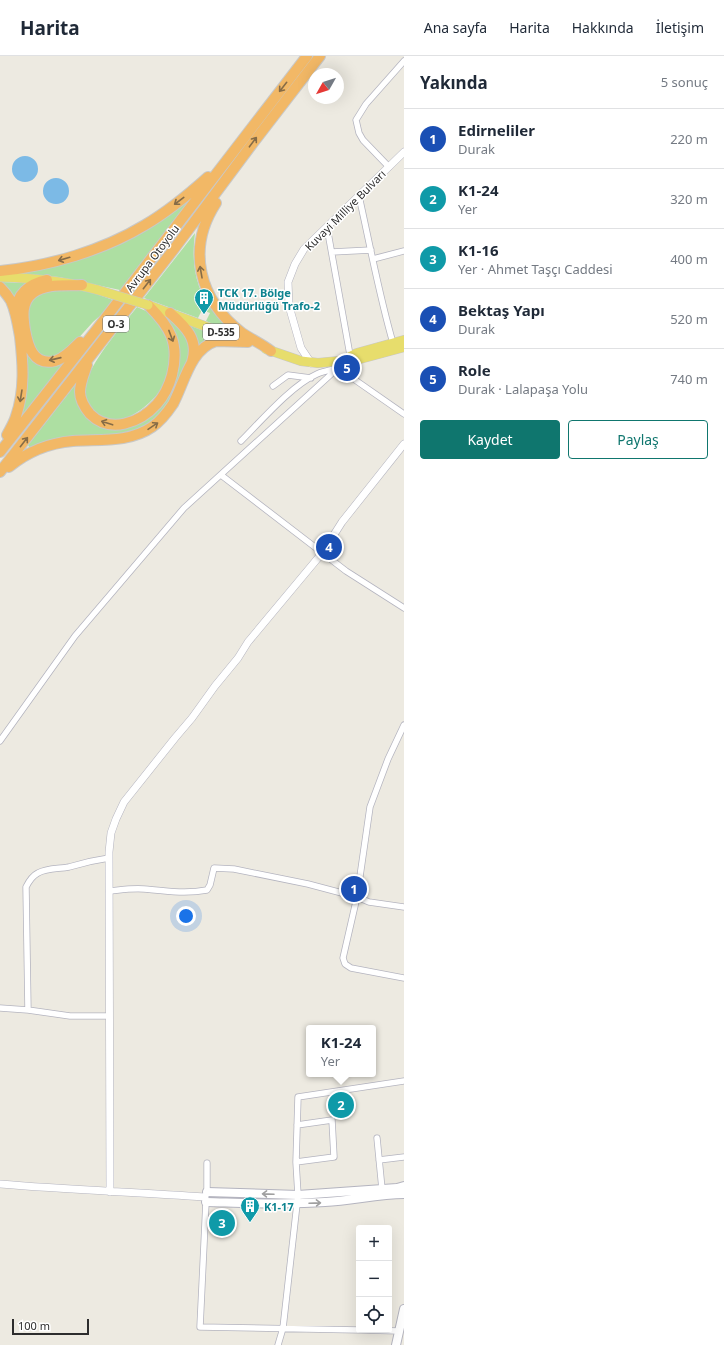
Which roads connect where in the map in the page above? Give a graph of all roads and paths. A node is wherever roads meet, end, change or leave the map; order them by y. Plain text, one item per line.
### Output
1 (307, 56) edge
2 (320, 56) edge
3 (404, 61) edge
4 (404, 152) edge
5 (389, 167) junction
6 (220, 168) junction
7 (230, 173) junction
8 (359, 196) junction
9 (328, 227) junction
10 (371, 250) junction
11 (404, 251) edge
12 (332, 252) junction
13 (374, 259) junction
14 (0, 271) edge
15 (0, 277) edge
16 (47, 280) junction
17 (82, 285) junction
18 (0, 287) edge
19 (148, 305) junction
20 (170, 313) junction
21 (16, 315) junction
22 (97, 329) junction
23 (404, 340) edge
24 (248, 342) junction
25 (393, 343) junction
26 (404, 347) edge
27 (271, 351) junction
28 (88, 359) junction
29 (343, 361) junction
30 (311, 363) junction
31 (191, 366) junction
32 (311, 378) junction
33 (273, 386) dead end
34 (404, 414) edge
35 (241, 441) dead end
36 (404, 444) edge
37 (0, 452) edge
38 (0, 474) edge
39 (221, 475) junction
40 (323, 552) junction
41 (404, 608) edge
42 (404, 725) edge
43 (0, 741) edge
44 (109, 858) junction
45 (109, 891) junction
46 (357, 897) junction
47 (404, 907) edge
48 (404, 978) edge
49 (0, 1008) edge
50 (28, 1010) junction
51 (109, 1016) junction
52 (404, 1082) edge
53 (296, 1125) junction
54 (377, 1138) dead end
55 (404, 1157) edge
56 (379, 1160) junction
57 (296, 1162) junction
58 (207, 1163) dead end
59 (0, 1184) edge
60 (404, 1186) edge
61 (382, 1189) junction
62 (110, 1192) junction
63 (404, 1194) edge
64 (298, 1195) junction
65 (206, 1197) junction
66 (296, 1203) junction
67 (404, 1309) edge
68 (283, 1328) junction
69 (356, 1330) edge
70 (392, 1330) edge
71 (399, 1330) junction
72 (278, 1345) edge
73 (396, 1345) edge

1 -> 6 highway, Avrupa Otoyolu / O-3
7 -> 2 highway, Avrupa Otoyolu / O-3
3 - 5 street
4 - 5 street, Kuvayi Milliye Bulvarı
5 - 8 street, Kuvayi Milliye Bulvarı
6 -> 14 highway
6 - 22 highway, Avrupa Otoyolu / O-3
27 -> 7 highway
28 -> 7 highway, Avrupa Otoyolu / O-3
8 - 9 street, Kuvayi Milliye Bulvarı
8 - 10 street
9 - 12 street
9 - 30 street, Kuvayi Milliye Bulvarı
10 - 12 street
10 - 13 street
11 - 13 street
12 - 29 street
13 - 25 street
15 - 16 main road, D-535
16 - 17 main road, D-535
16 - 21 highway
17 - 19 main road, D-535, bridge
22 -> 17 highway
18 - 21 highway
19 - 20 main road, D-535
19 -> 28 highway
20 - 24 main road, D-535
20 - 31 highway
21 -> 37 highway
22 - 37 highway, Avrupa Otoyolu / O-3
23 - 25 main road, D-535
24 - 27 main road, D-535
24 - 31 highway
25 - 29 main road, D-535
26 - 29 main road, D-535
27 - 30 main road, D-535
38 -> 28 highway, Avrupa Otoyolu / O-3
29 - 30 main road, D-535
29 - 32 street
29 - 34 street
29 - 39 street
38 -> 31 highway
32 - 33 street
32 - 35 street
36 - 40 street
39 - 40 street
39 - 43 street
40 - 41 street
40 - 44 street
42 - 46 street
44 - 45 street
44 - 50 street
45 - 46 street
45 - 51 street
46 - 47 street
46 - 48 street
49 - 50 street
50 - 51 street
51 - 62 street
52 - 53 street
53 - 57 street
53 - 57 street
54 - 56 street
55 - 56 street
56 - 61 street
57 - 64 street
58 - 65 street
59 - 62 street
60 - 61 main road
61 - 64 main road
62 - 65 street
66 -> 63 main road
64 -> 65 main road
64 - 66 street
65 - 66 main road
65 - 68 street
66 - 68 street
67 - 71 main road
68 - 69 street
68 - 72 street
70 - 71 street
71 - 73 main road

